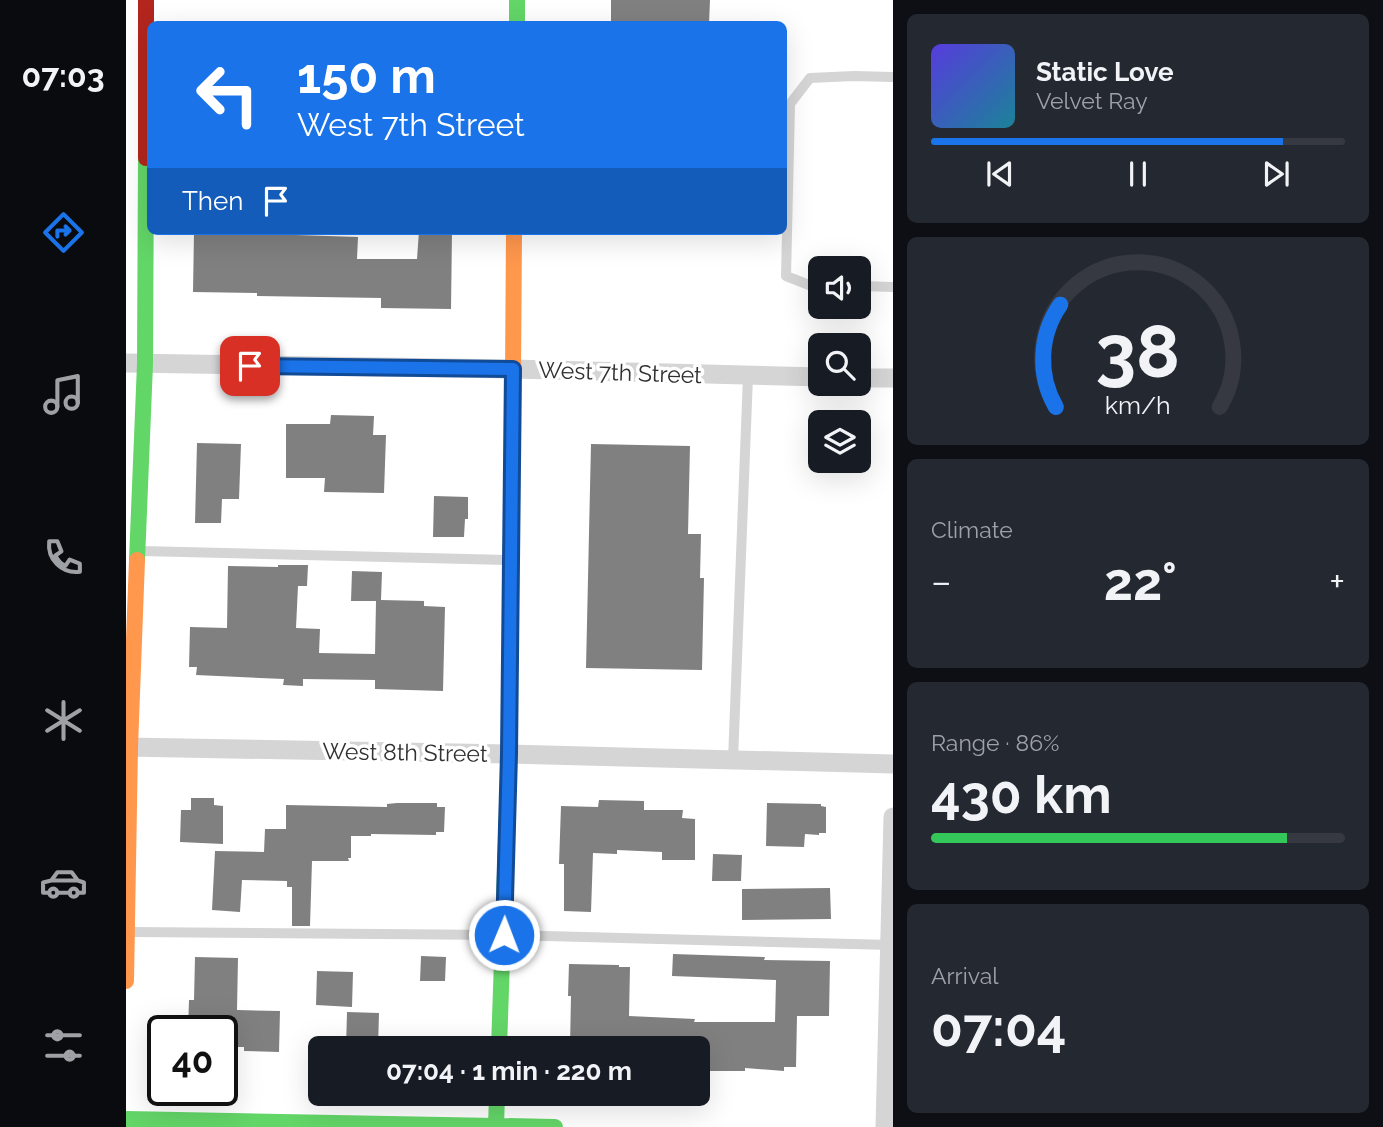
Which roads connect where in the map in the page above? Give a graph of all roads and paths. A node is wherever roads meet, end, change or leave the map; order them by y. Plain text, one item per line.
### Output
1 (146, 0) edge
2 (517, 0) edge
3 (517, 21) edge
4 (893, 77) edge
5 (144, 165) edge
6 (787, 233) edge
7 (514, 235) edge
8 (787, 235) edge
9 (808, 285) edge
10 (871, 286) edge
11 (893, 287) edge
12 (135, 364) edge
13 (513, 369) junction
14 (748, 376) junction
15 (808, 377) edge
16 (871, 378) edge
17 (893, 378) edge
18 (132, 551) edge
19 (510, 560) junction
20 (128, 747) edge
21 (509, 754) junction
22 (733, 760) junction
23 (893, 764) edge
24 (893, 817) edge
25 (126, 932) edge
26 (504, 935) junction
27 (892, 945) edge
28 (126, 981) edge
29 (500, 1036) edge
30 (497, 1106) edge
31 (126, 1119) edge
32 (496, 1126) edge
33 (555, 1127) edge
34 (885, 1127) edge

1 - 5 street
2 - 3 street
4 - 6 lane
5 - 12 street
7 - 13 street
8 - 9 lane
10 - 11 lane
12 - 13 street, West 7th Street
12 - 18 street
13 - 14 street, West 7th Street
13 - 19 street
14 - 15 street, West 7th Street
14 - 22 lane
16 - 17 street
18 - 19 lane
18 - 20 street
19 - 21 street
20 - 21 street, West 8th Street
20 - 25 street
21 - 22 street, West 8th Street
21 - 26 street
22 - 23 street, West 8th Street
24 - 27 street
25 - 26 lane
25 - 28 street
26 - 27 lane
26 - 29 street
27 - 34 street
30 - 32 street
31 - 32 street
32 - 33 street

